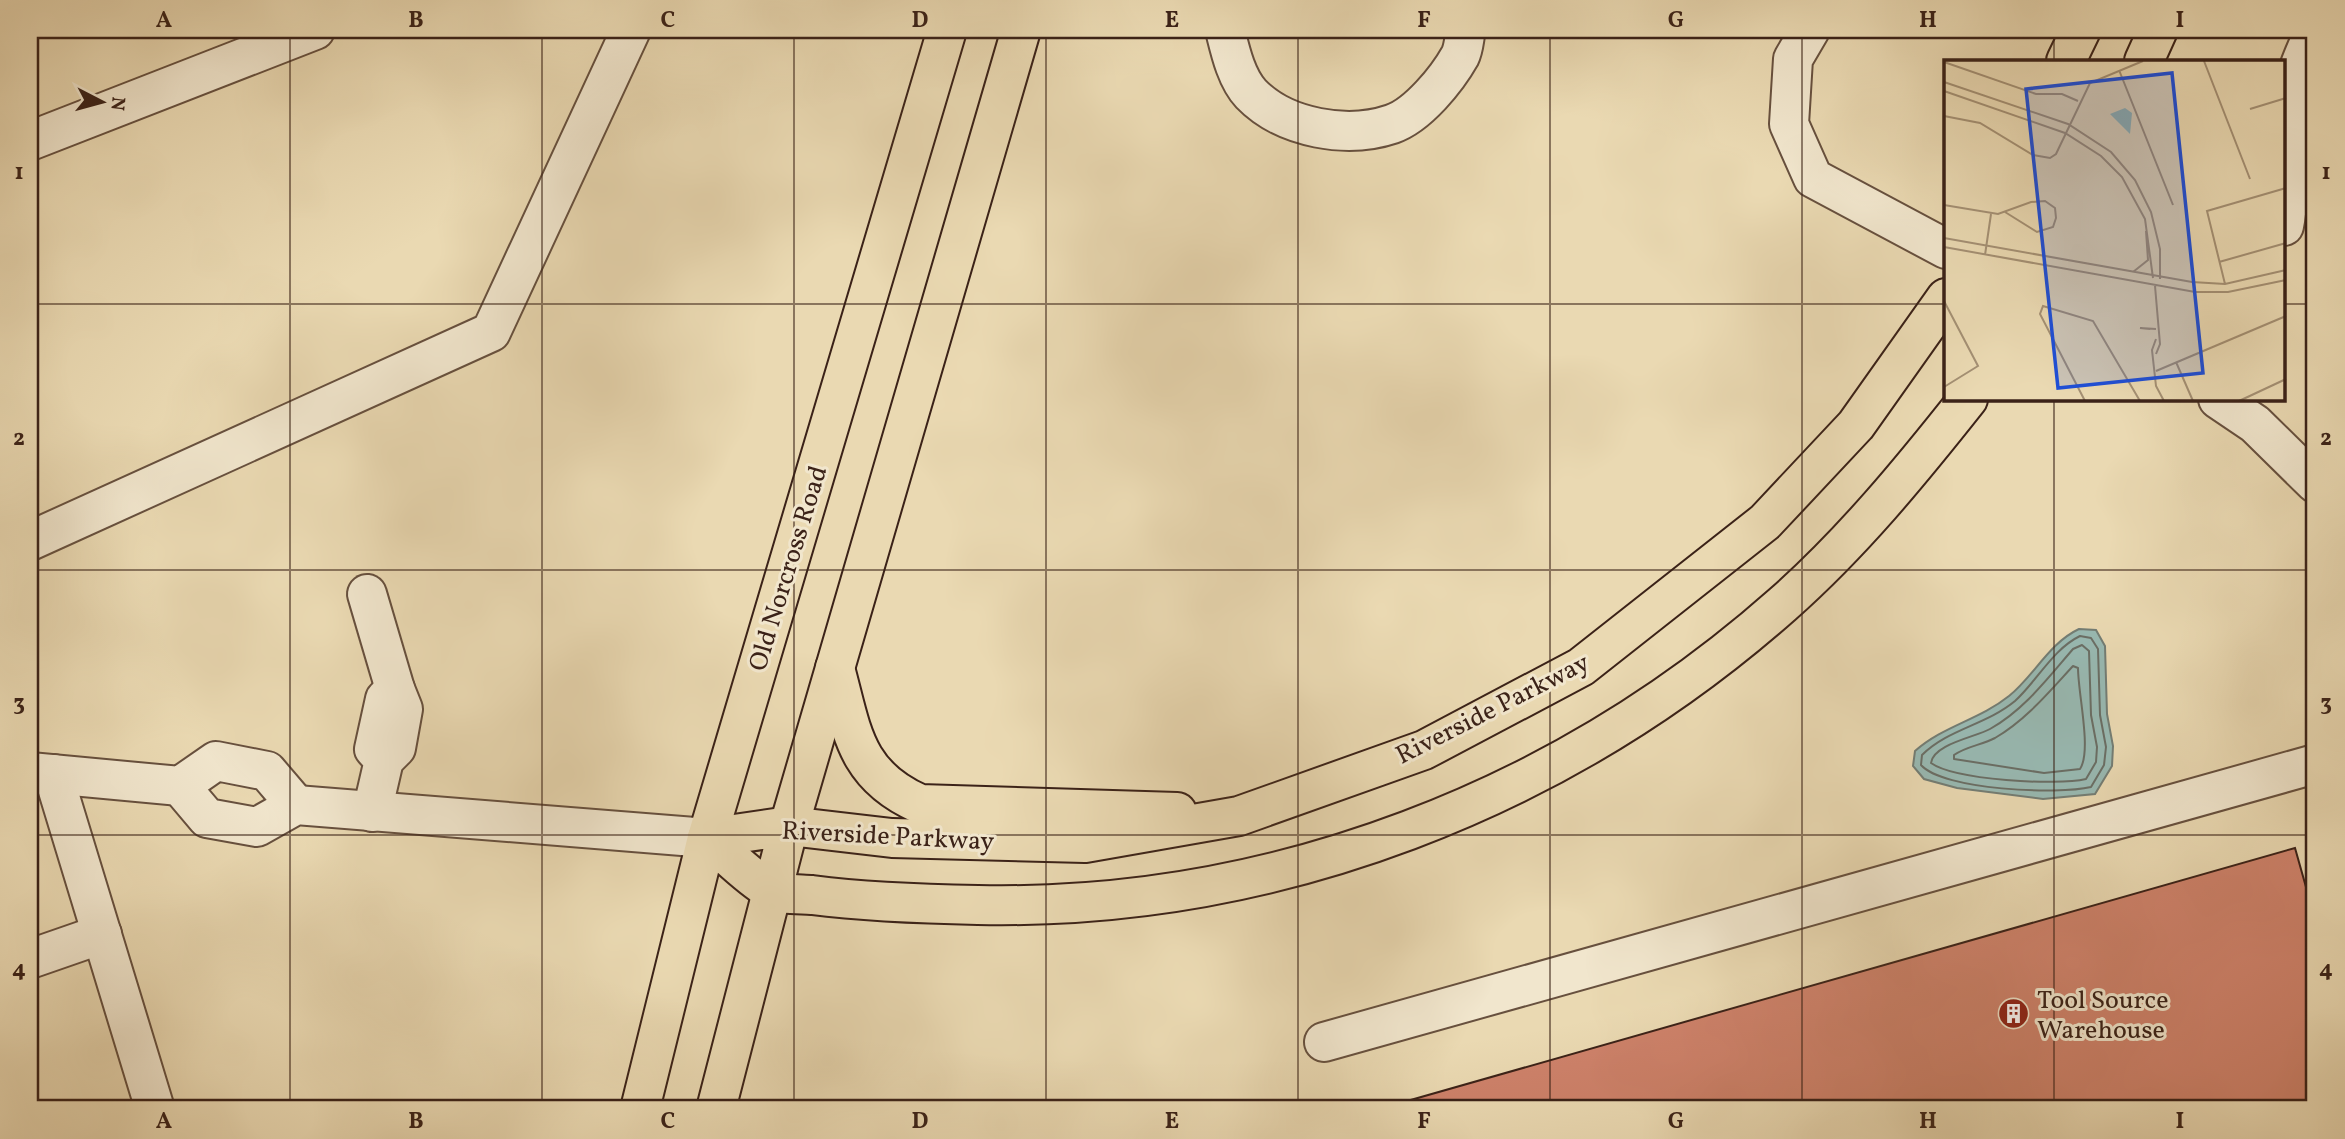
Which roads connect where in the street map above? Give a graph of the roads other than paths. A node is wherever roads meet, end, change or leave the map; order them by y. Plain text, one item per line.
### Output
1 (315, 30) edge
2 (631, 30) edge
3 (947, 30) edge
4 (1021, 30) edge
5 (1225, 30) edge
6 (1466, 30) edge
7 (1810, 30) edge
8 (2081, 30) edge
9 (2158, 30) edge
10 (2315, 30) edge
11 (2066, 60) edge
12 (2144, 60) edge
13 (30, 141) edge
14 (2286, 216) edge
15 (1944, 248) edge
16 (1944, 301) edge
17 (1966, 401) edge
18 (2221, 401) edge
19 (2315, 483) edge
20 (30, 541) edge
21 (367, 594) dead end
22 (835, 668) junction
23 (2315, 764) edge
24 (42, 773) edge
25 (180, 786) junction
26 (296, 805) junction
27 (372, 812) junction
28 (1239, 816) junction
29 (789, 826) junction
30 (707, 838) junction
31 (771, 891) junction
32 (102, 934) junction
33 (30, 959) edge
34 (1324, 1042) dead end
35 (155, 1109) edge
36 (640, 1109) edge
37 (716, 1109) edge

1 - 13 street
2 - 20 street
3 - 30 main road, Old Norcross Road
4 - 22 main road
5 - 6 street
7 - 15 street
8 - 11 main road
9 - 12 main road
10 - 14 street
16 - 28 main road, Riverside Parkway
17 - 31 main road
18 - 19 street
21 - 27 street
22 - 28 main road
22 - 29 main road
23 - 34 street
24 - 25 street
24 - 32 street
25 - 26 street
25 - 26 street
26 - 27 street
27 - 30 street
28 - 29 main road, Riverside Parkway
29 - 30 main road, Riverside Parkway
29 - 31 main road
30 - 31 main road
30 - 36 main road, Old Norcross Road
31 - 37 main road
32 - 33 street
32 - 35 street

